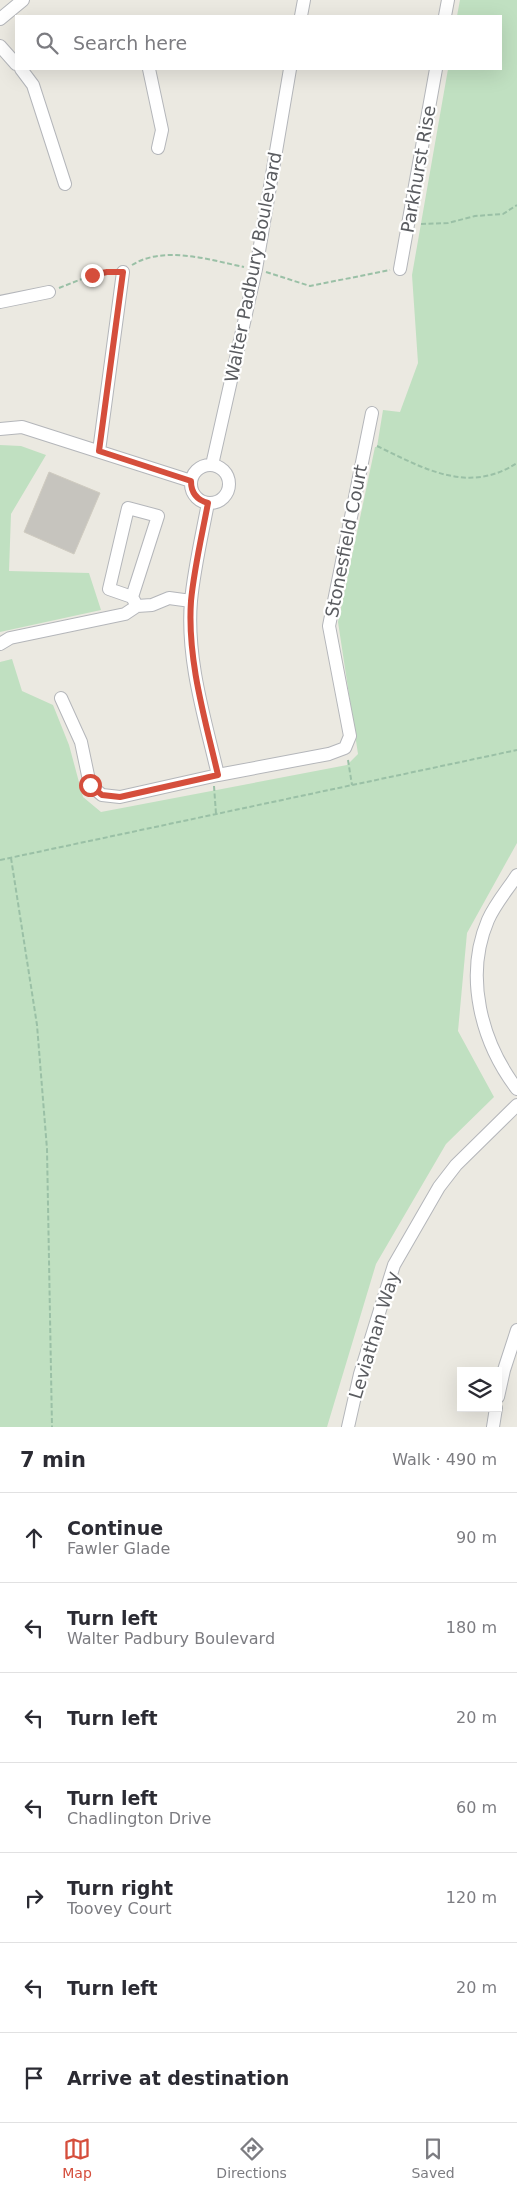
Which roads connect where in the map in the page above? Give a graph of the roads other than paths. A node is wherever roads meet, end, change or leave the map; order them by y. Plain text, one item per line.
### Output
1 (23, 0) edge
2 (304, 0) edge
3 (448, 0) edge
4 (301, 15) edge
5 (445, 15) edge
6 (0, 19) edge
7 (0, 46) edge
8 (15, 63) edge
9 (22, 70) edge
10 (149, 70) edge
11 (290, 70) edge
12 (436, 70) edge
13 (158, 148) dead end
14 (65, 184) dead end
15 (400, 269) road end
16 (123, 272) road end
17 (49, 292) road end
18 (0, 302) edge
19 (372, 413) dead end
20 (0, 429) edge
21 (99, 451) junction
22 (212, 465) junction
23 (191, 481) junction
24 (208, 503) junction
25 (134, 601) junction
26 (191, 601) junction
27 (0, 644) edge
28 (61, 698) dead end
29 (218, 775) junction
30 (517, 875) edge
31 (517, 1089) edge
32 (517, 1105) edge
33 (517, 1330) edge
34 (502, 1379) edge
35 (495, 1412) edge
36 (348, 1427) edge
37 (492, 1427) edge

1 - 6 street
2 - 4 street
3 - 5 street
7 - 8 street
9 - 14 street
10 - 13 street
11 - 22 street, Walter Padbury Boulevard
12 - 15 street, Parkhurst Rise
16 - 21 street
17 - 18 street
19 - 29 street, Stonesfield Court
20 - 21 street
21 - 23 street
22 - 23 street
22 - 24 street
23 - 24 street
24 - 26 street
25 - 25 street
25 - 26 street
25 - 27 street
26 - 29 street
28 - 29 street
30 - 31 street
32 - 36 street, Leviathan Way
33 - 34 street
35 - 37 street

